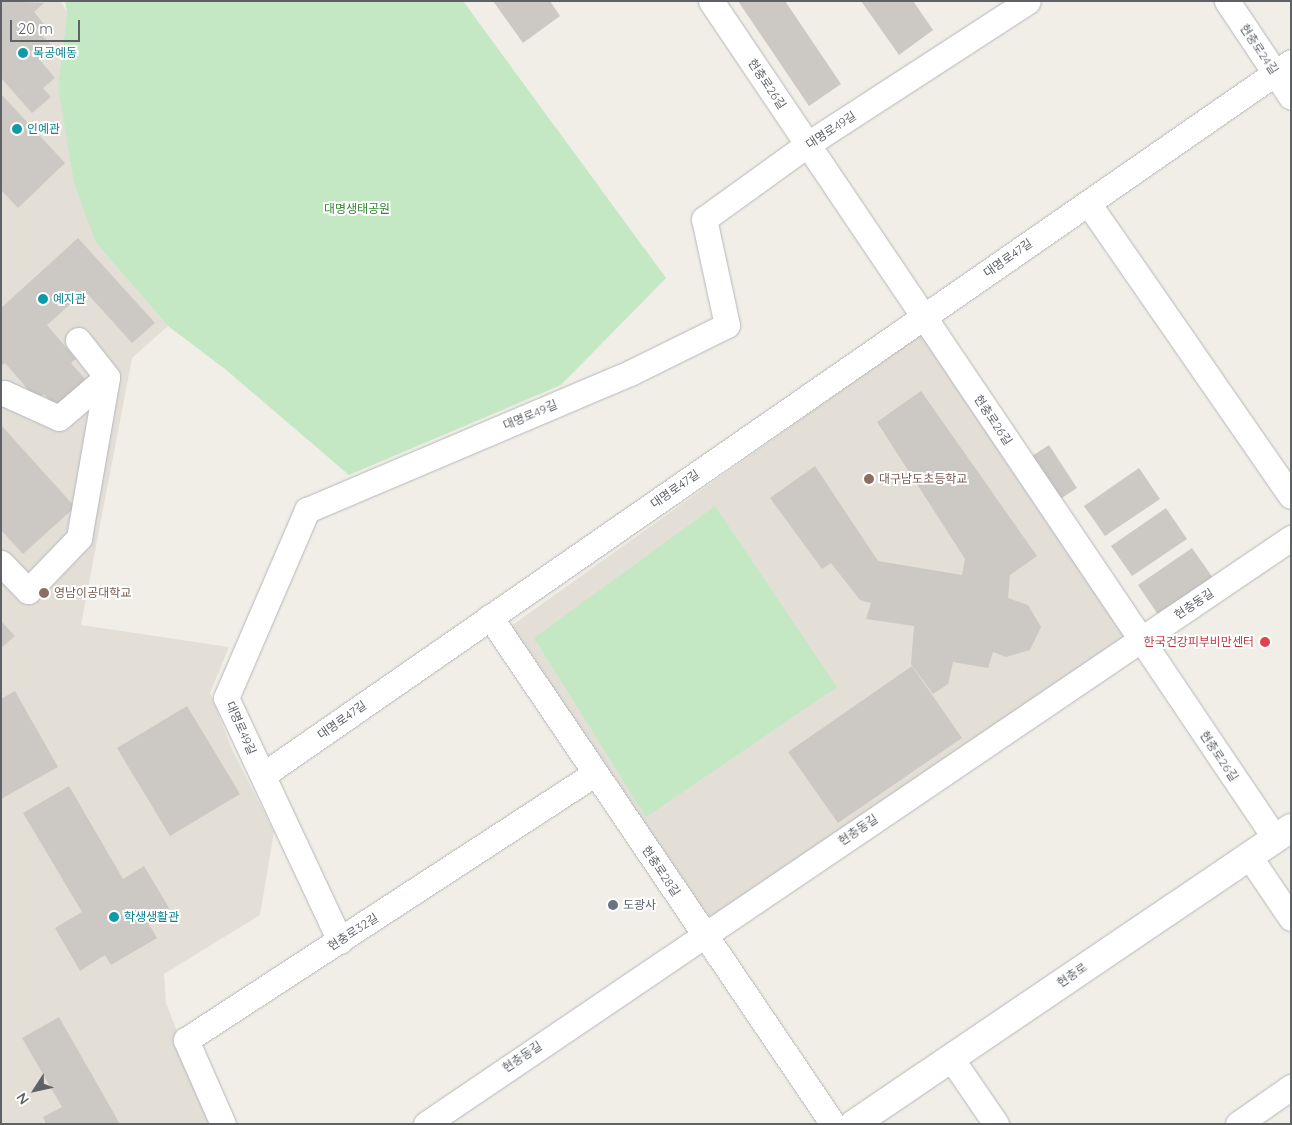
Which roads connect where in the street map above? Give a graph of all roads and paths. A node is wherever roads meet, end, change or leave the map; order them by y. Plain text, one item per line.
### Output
1 (711, 1) edge
2 (1028, 1) edge
3 (1227, 1) edge
4 (1283, 68) edge
5 (1291, 97) edge
6 (808, 144) junction
7 (1088, 203) junction
8 (924, 317) junction
9 (78, 340) dead end
10 (107, 377) junction
11 (4, 393) dead end
12 (1291, 496) edge
13 (1291, 538) edge
14 (1, 563) edge
15 (490, 618) junction
16 (1141, 640) junction
17 (595, 773) junction
18 (263, 775) junction
19 (1283, 833) edge
20 (1248, 856) junction
21 (1291, 918) edge
22 (704, 934) junction
23 (340, 940) junction
24 (950, 1058) junction
25 (1291, 1087) edge
26 (223, 1124) edge
27 (426, 1124) edge
28 (834, 1124) edge
29 (854, 1124) edge
30 (996, 1124) edge
31 (1238, 1124) edge

1 - 6 street, 현충로26길
2 - 6 street, 대명로49길
3 - 4 street, 현충로24길
4 - 5 street, 현충로24길
4 - 7 street, 대명로47길
6 - 8 street, 현충로26길
6 - 18 street, 대명로49길
7 - 8 street, 대명로47길
7 - 12 street
8 - 15 street, 대명로47길
8 - 16 street, 현충로26길
9 - 10 street
10 - 11 street
10 - 14 street
13 - 16 street, 현충동길
15 - 17 street, 현충로28길
15 - 18 street, 대명로47길
16 - 19 street, 현충로26길
16 - 22 street, 현충동길
17 - 22 street, 현충로28길
17 - 23 street, 현충로32길
18 - 23 street, 대명로49길
19 - 20 main road, 현충로
20 - 21 street
20 - 24 main road, 현충로
22 - 27 street, 현충동길
22 - 28 street, 현충로28길
23 - 26 street, 현충로32길
24 - 29 main road, 현충로
24 - 30 street
25 - 31 street

